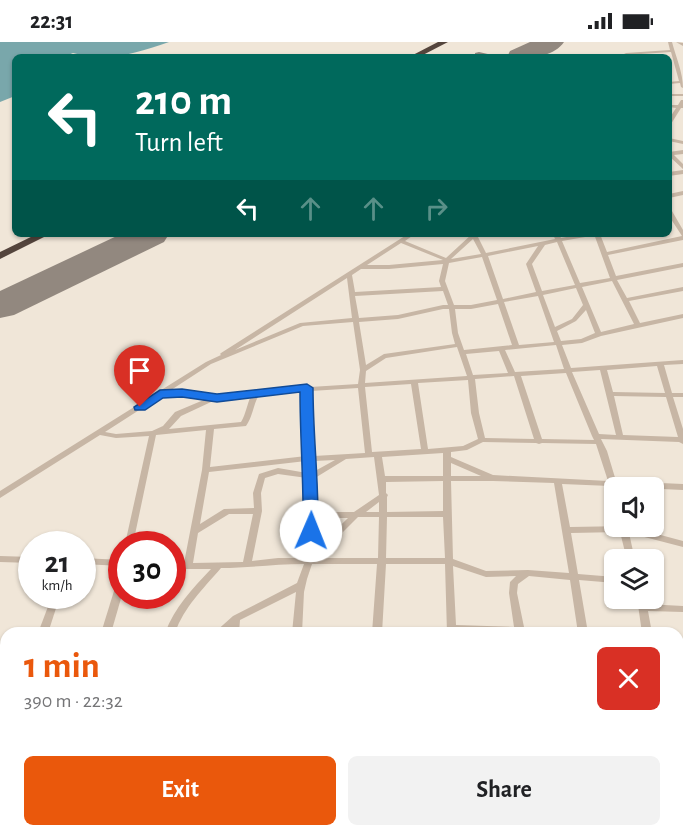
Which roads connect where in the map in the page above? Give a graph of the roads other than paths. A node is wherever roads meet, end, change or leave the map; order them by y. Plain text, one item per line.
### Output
1 (444, 42) edge
2 (670, 42) edge
3 (678, 42) edge
4 (683, 45) edge
5 (419, 54) edge
6 (678, 57) edge
7 (681, 71) edge
8 (682, 84) edge
9 (683, 104) edge
10 (672, 119) edge
11 (672, 156) edge
12 (683, 167) edge
13 (672, 220) edge
14 (39, 237) edge
15 (407, 237) edge
16 (474, 237) edge
17 (478, 237) edge
18 (558, 237) edge
19 (598, 237) edge
20 (683, 237) edge
21 (401, 241) junction
22 (543, 243) junction
23 (484, 254) junction
24 (606, 254) junction
25 (0, 256) edge
26 (447, 261) junction
27 (683, 265) edge
28 (360, 267) junction
29 (349, 274) junction
30 (614, 279) junction
31 (577, 286) junction
32 (444, 289) junction
33 (683, 289) edge
34 (539, 293) junction
35 (351, 294) junction
36 (625, 300) junction
37 (500, 301) junction
38 (586, 306) junction
39 (452, 307) junction
40 (683, 316) edge
41 (356, 320) junction
42 (638, 325) junction
43 (554, 330) junction
44 (599, 334) junction
45 (560, 343) junction
46 (516, 346) junction
47 (461, 348) junction
48 (501, 348) junction
49 (683, 362) edge
50 (208, 363) junction
51 (660, 364) junction
52 (603, 368) junction
53 (363, 370) junction
54 (568, 370) junction
55 (515, 374) junction
56 (471, 378) junction
57 (414, 381) junction
58 (361, 385) junction
59 (307, 388) junction
60 (257, 393) junction
61 (160, 394) junction
62 (610, 394) junction
63 (668, 394) junction
64 (683, 395) edge
65 (217, 398) junction
66 (210, 429) junction
67 (100, 433) junction
68 (153, 433) junction
69 (620, 436) junction
70 (597, 439) junction
71 (482, 440) junction
72 (683, 440) edge
73 (539, 442) junction
74 (425, 452) junction
75 (447, 454) junction
76 (373, 455) junction
77 (347, 456) junction
78 (309, 458) junction
79 (243, 465) junction
80 (206, 470) junction
81 (278, 471) junction
82 (312, 476) junction
83 (610, 477) edge
84 (494, 478) junction
85 (383, 479) junction
86 (446, 479) junction
87 (558, 482) junction
88 (604, 486) edge
89 (664, 487) edge
90 (683, 487) edge
91 (0, 495) edge
92 (384, 495) junction
93 (258, 511) junction
94 (447, 513) junction
95 (357, 514) junction
96 (311, 515) junction
97 (384, 515) junction
98 (604, 529) edge
99 (566, 530) junction
100 (132, 531) edge
101 (194, 532) junction
102 (657, 537) edge
103 (683, 544) edge
104 (0, 559) edge
105 (18, 560) edge
106 (309, 561) junction
107 (450, 561) junction
108 (381, 562) junction
109 (188, 565) joint
110 (218, 566) junction
111 (247, 566) junction
112 (528, 573) junction
113 (574, 577) junction
114 (604, 579) edge
115 (301, 585) junction
116 (664, 606) edge
117 (51, 609) edge
118 (113, 609) edge
119 (643, 609) edge
120 (683, 609) edge
121 (236, 618) junction
122 (45, 627) edge
123 (108, 627) edge
124 (172, 627) edge
125 (226, 627) edge
126 (235, 627) edge
127 (298, 627) edge
128 (376, 627) edge
129 (452, 627) edge
130 (519, 627) edge
131 (582, 627) edge
132 (646, 627) edge

1 - 5 highway
2 - 6 street
3 - 4 street
6 - 7 street
7 - 8 street
9 - 10 street
11 - 12 street
13 - 20 street
14 - 25 highway
15 - 21 street
16 - 26 street
17 - 23 street
18 - 22 street
18 - 31 street
19 - 24 street
20 - 24 street
21 - 26 street
21 - 28 street
22 - 23 street
22 - 34 street
23 - 26 street
23 - 37 street
24 - 30 street
26 - 28 street
26 - 32 street
27 - 30 street
28 - 29 street
29 - 35 street
29 - 50 street
30 - 31 street
30 - 36 street
31 - 34 street
31 - 38 street
32 - 35 street
32 - 39 street
33 - 36 street
34 - 37 street
34 - 43 street
35 - 41 street
36 - 42 street
37 - 39 street
37 - 46 street
38 - 43 street
38 - 44 street
39 - 41 street
39 - 47 street
40 - 42 street
41 - 50 street
41 - 53 street
42 - 44 street
43 - 45 street
44 - 45 street
45 - 46 street
45 - 54 street
46 - 48 street
47 - 48 street
47 - 53 street
47 - 56 street
48 - 55 street
49 - 51 street
50 - 61 street
51 - 52 street
51 - 63 street
52 - 54 street
52 - 62 street
53 - 58 street
54 - 55 street
54 - 70 street
55 - 56 street
55 - 73 street
56 - 57 street
56 - 71 street
57 - 58 street
57 - 74 street
58 - 59 street
58 - 76 street
59 - 60 street
59 - 78 street
60 - 65 street
60 - 66 street
61 - 65 street
61 - 67 street
62 - 63 street
62 - 69 street
63 - 64 street
63 - 72 street
65 - 68 street
66 - 68 street
66 - 80 street
67 - 68 street
67 - 91 street
68 - 100 street
69 - 70 street
69 - 72 street
70 - 73 street
70 - 83 street
71 - 73 street
71 - 75 street
74 - 75 street
74 - 76 street
75 - 84 street
75 - 86 street
76 - 77 street
76 - 85 street
77 - 78 street
77 - 82 street
78 - 79 street
78 - 82 street
79 - 80 street
79 - 81 street
80 - 101 street
81 - 82 street
81 - 93 street
82 - 96 street
84 - 86 street
84 - 87 street
85 - 86 street
85 - 92 street
86 - 94 street
87 - 88 street
87 - 99 street
89 - 90 street
92 - 95 street
92 - 97 street
93 - 101 street
93 - 111 street
94 - 97 street
94 - 107 street
95 - 96 street
95 - 97 street
95 - 106 street
96 - 106 street
97 - 108 street
98 - 99 street
99 - 113 street
101 - 109 street
102 - 103 street
104 - 105 street
106 - 108 street
106 - 111 street
106 - 115 street
107 - 108 street
107 - 112 street
107 - 129 street
108 - 128 street
109 - 110 street
110 - 111 street
110 - 124 street
112 - 113 street
112 - 130 street
113 - 114 street
113 - 131 street
115 - 121 street
115 - 127 street
116 - 120 street
117 - 122 street
118 - 123 street
119 - 132 street
121 - 125 street
121 - 126 street

